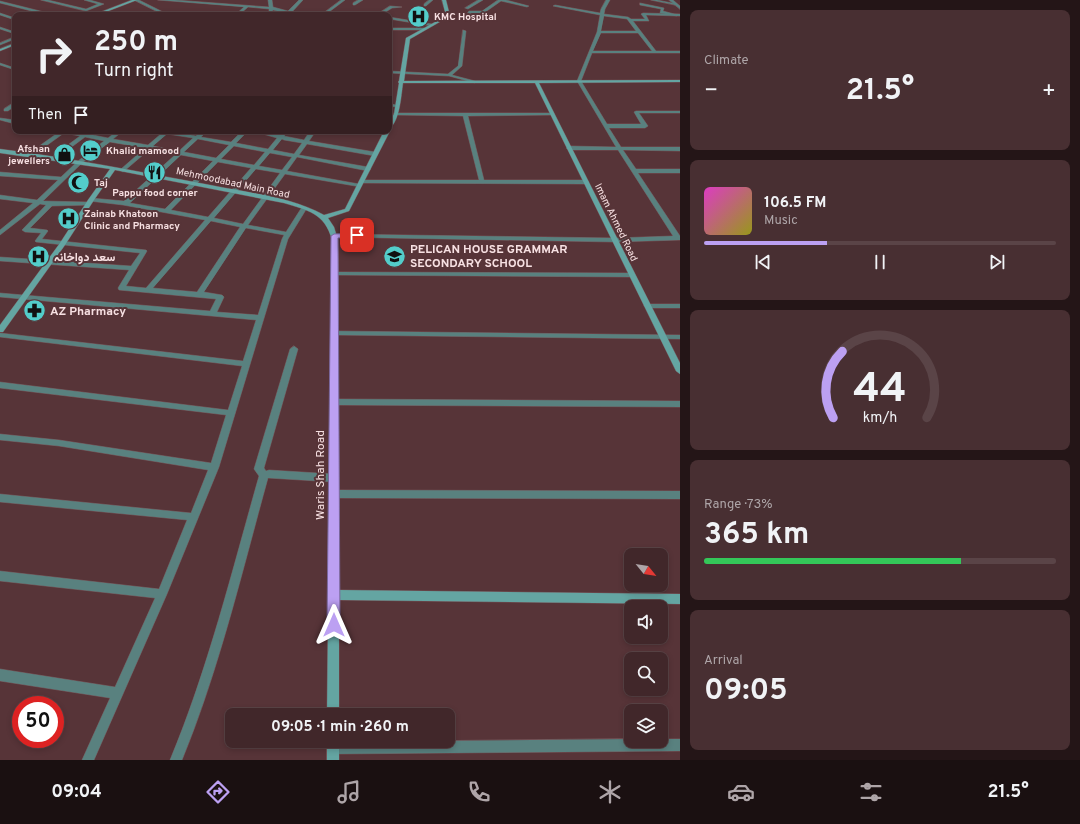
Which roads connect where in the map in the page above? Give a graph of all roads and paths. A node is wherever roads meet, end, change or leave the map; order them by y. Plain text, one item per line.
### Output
1 (42, 0) edge
2 (86, 0) edge
3 (135, 0) edge
4 (160, 0) edge
5 (270, 0) edge
6 (302, 0) edge
7 (343, 0) edge
8 (362, 0) edge
9 (402, 0) edge
10 (431, 0) edge
11 (444, 0) edge
12 (481, 0) edge
13 (501, 0) edge
14 (607, 0) edge
15 (643, 0) edge
16 (652, 0) edge
17 (671, 0) edge
18 (407, 1) edge
19 (0, 2) edge
20 (213, 2) edge
21 (354, 4) dead end
22 (676, 4) junction
23 (425, 5) dead end
24 (248, 6) junction
25 (527, 6) dead end
26 (555, 6) dead end
27 (400, 7) dead end
28 (271, 8) junction
29 (466, 8) dead end
30 (680, 8) edge
31 (284, 11) edge
32 (39, 12) edge
33 (103, 12) edge
34 (161, 12) edge
35 (241, 12) edge
36 (270, 12) edge
37 (290, 12) edge
38 (327, 12) edge
39 (383, 12) edge
40 (0, 14) edge
41 (468, 15) dead end
42 (602, 15) junction
43 (678, 15) edge
44 (12, 17) edge
45 (392, 18) edge
46 (630, 20) junction
47 (432, 25) junction
48 (0, 28) edge
49 (392, 29) edge
50 (424, 29) junction
51 (464, 31) dead end
52 (12, 32) edge
53 (599, 32) junction
54 (639, 32) junction
55 (12, 39) edge
56 (0, 44) edge
57 (12, 45) edge
58 (0, 50) edge
59 (592, 52) junction
60 (655, 52) junction
61 (680, 52) edge
62 (0, 64) edge
63 (12, 68) edge
64 (392, 72) edge
65 (402, 73) junction
66 (449, 75) junction
67 (579, 81) junction
68 (680, 81) edge
69 (400, 82) junction
70 (472, 82) junction
71 (536, 82) junction
72 (12, 105) edge
73 (392, 105) edge
74 (396, 106) junction
75 (6, 110) dead end
76 (680, 112) edge
77 (396, 114) junction
78 (552, 114) junction
79 (465, 115) junction
80 (0, 120) edge
81 (392, 121) edge
82 (12, 122) edge
83 (606, 126) junction
84 (59, 134) edge
85 (79, 134) edge
86 (116, 134) edge
87 (162, 134) edge
88 (181, 134) edge
89 (200, 134) edge
90 (243, 134) edge
91 (268, 134) edge
92 (283, 134) edge
93 (311, 134) edge
94 (385, 134) edge
95 (84, 135) junction
96 (197, 137) junction
97 (280, 137) junction
98 (110, 139) junction
99 (305, 142) junction
100 (233, 144) junction
101 (149, 147) junction
102 (569, 148) junction
103 (619, 148) junction
104 (680, 149) edge
105 (0, 151) edge
106 (269, 151) junction
107 (180, 153) junction
108 (375, 154) junction
109 (30, 155) junction
110 (295, 155) junction
111 (55, 157) junction
112 (217, 160) junction
113 (80, 162) junction
114 (255, 167) junction
115 (114, 168) junction
116 (368, 169) junction
117 (123, 170) junction
118 (634, 171) junction
119 (283, 172) junction
120 (680, 172) edge
121 (0, 174) edge
122 (155, 176) junction
123 (64, 178) junction
124 (482, 182) junction
125 (586, 182) junction
126 (194, 183) junction
127 (360, 184) junction
128 (234, 191) junction
129 (0, 197) edge
130 (264, 198) junction
131 (39, 202) junction
132 (90, 202) junction
133 (126, 203) junction
134 (50, 204) junction
135 (304, 208) junction
136 (167, 211) junction
137 (324, 217) junction
138 (209, 219) junction
139 (244, 226) junction
140 (0, 233) edge
141 (288, 234) junction
142 (334, 236) junction
143 (679, 238) edge
144 (615, 240) junction
145 (63, 244) junction
146 (0, 259) edge
147 (49, 262) junction
148 (133, 268) junction
149 (335, 274) junction
150 (632, 275) junction
151 (149, 289) junction
152 (199, 294) junction
153 (0, 295) edge
154 (24, 297) junction
155 (648, 306) junction
156 (680, 306) edge
157 (212, 314) junction
158 (261, 318) junction
159 (0, 330) edge
160 (334, 334) junction
161 (0, 335) edge
162 (663, 337) junction
163 (680, 337) edge
164 (294, 349) dead end
165 (247, 364) junction
166 (680, 371) edge
167 (0, 385) edge
168 (334, 402) junction
169 (680, 404) edge
170 (231, 413) junction
171 (0, 437) edge
172 (214, 467) junction
173 (264, 476) junction
174 (334, 478) junction
175 (334, 494) junction
176 (680, 495) edge
177 (0, 498) edge
178 (194, 517) junction
179 (0, 576) edge
180 (162, 594) junction
181 (334, 595) junction
182 (680, 600) edge
183 (0, 675) edge
184 (118, 694) junction
185 (333, 708) edge
186 (680, 745) edge
187 (333, 750) edge
188 (88, 760) edge
189 (176, 760) edge

1 - 2 street
3 - 33 street
3 - 34 street
4 - 20 street
5 - 28 street
6 - 37 street
7 - 38 street
8 - 21 street
9 - 18 street
10 - 23 street
11 - 47 street
12 - 29 street
13 - 25 street
13 - 41 street
14 - 42 street
15 - 43 lane
16 - 22 lane
17 - 22 street
19 - 32 street
20 - 24 street
22 - 30 street
24 - 28 street
24 - 35 street
26 - 42 street
27 - 39 street
28 - 31 street
28 - 36 street
40 - 44 street
42 - 46 street
42 - 53 street
43 - 46 street
45 - 47 street
46 - 54 street
47 - 50 street
48 - 52 street
49 - 50 street
50 - 65 street
51 - 66 street
53 - 54 street
53 - 59 street
54 - 60 street
55 - 56 street
57 - 58 street
59 - 60 street
59 - 67 street
60 - 61 street
62 - 63 street
64 - 65 street
65 - 66 street
65 - 69 street
66 - 70 street
67 - 68 street
67 - 71 street
67 - 83 street
69 - 70 street
69 - 74 street
70 - 71 street
71 - 78 street, Imam Ahmed Road
72 - 75 street
73 - 74 street
74 - 77 street
76 - 83 street
77 - 79 street
77 - 81 street
78 - 79 street
78 - 102 street, Imam Ahmed Road
79 - 124 street
80 - 82 street
83 - 103 street
84 - 109 street
85 - 95 street
86 - 98 street
87 - 101 street
88 - 96 street
89 - 96 street
90 - 100 street
91 - 97 street
92 - 97 street
93 - 99 street
94 - 108 street
95 - 98 street
95 - 111 street
96 - 100 street
96 - 107 street
97 - 99 street
97 - 106 street
98 - 101 street
98 - 113 street
99 - 108 street
99 - 110 street
100 - 106 street
100 - 112 street
101 - 107 street
101 - 117 street
102 - 103 street
102 - 125 street, Imam Ahmed Road
103 - 104 street
103 - 118 street
105 - 109 street, Mehmoodabad Main Road
106 - 110 street
106 - 114 street
107 - 112 street
107 - 122 street
108 - 116 street
109 - 111 street, Mehmoodabad Main Road
110 - 116 street
110 - 119 street
111 - 113 street, Mehmoodabad Main Road
112 - 114 street
112 - 126 street
113 - 115 street, Mehmoodabad Main Road
113 - 123 street
114 - 119 street
114 - 128 street
115 - 117 street, Mehmoodabad Main Road
115 - 132 street
116 - 127 street
117 - 122 street, Mehmoodabad Main Road
118 - 120 street
118 - 143 street
119 - 127 street
119 - 130 street
121 - 123 street
122 - 126 street, Mehmoodabad Main Road
122 - 133 street
123 - 131 street
124 - 125 street
124 - 127 street
125 - 144 street, Imam Ahmed Road
126 - 128 street, Mehmoodabad Main Road
126 - 136 street
127 - 137 street
128 - 130 street, Mehmoodabad Main Road
128 - 138 street
129 - 131 street
130 - 135 street, Mehmoodabad Main Road
130 - 139 street
131 - 134 street
131 - 140 street
132 - 133 street
132 - 134 street
132 - 145 street
133 - 136 street
134 - 145 street
135 - 137 street, Mehmoodabad Main Road
135 - 141 street
136 - 138 street
137 - 142 street
138 - 139 street
138 - 151 street
139 - 141 street
139 - 152 street
141 - 158 street
142 - 144 street
142 - 149 street, Waris Shah Road
143 - 144 street
144 - 150 street, Imam Ahmed Road
145 - 147 street
145 - 148 street
146 - 147 street
147 - 148 street
147 - 154 street
148 - 151 street
149 - 150 street
149 - 160 street, Waris Shah Road
150 - 155 street, Imam Ahmed Road
151 - 152 street
152 - 157 street
153 - 154 street
154 - 157 street
154 - 159 street
155 - 156 street
155 - 162 street, Imam Ahmed Road
157 - 158 street
158 - 165 street
160 - 162 street
160 - 168 street, Waris Shah Road
161 - 165 street
162 - 163 street
162 - 166 street, Imam Ahmed Road
164 - 173 street
165 - 170 street
167 - 170 street
168 - 169 street
168 - 174 street, Waris Shah Road
170 - 172 street
171 - 172 street
172 - 178 street
173 - 174 street
173 - 189 street
174 - 175 street, Waris Shah Road
175 - 176 street
175 - 181 street, Waris Shah Road
177 - 178 street
178 - 180 street
179 - 180 street
180 - 184 street
181 - 182 street
181 - 185 street, Waris Shah Road
183 - 184 street
184 - 188 street
186 - 187 street

